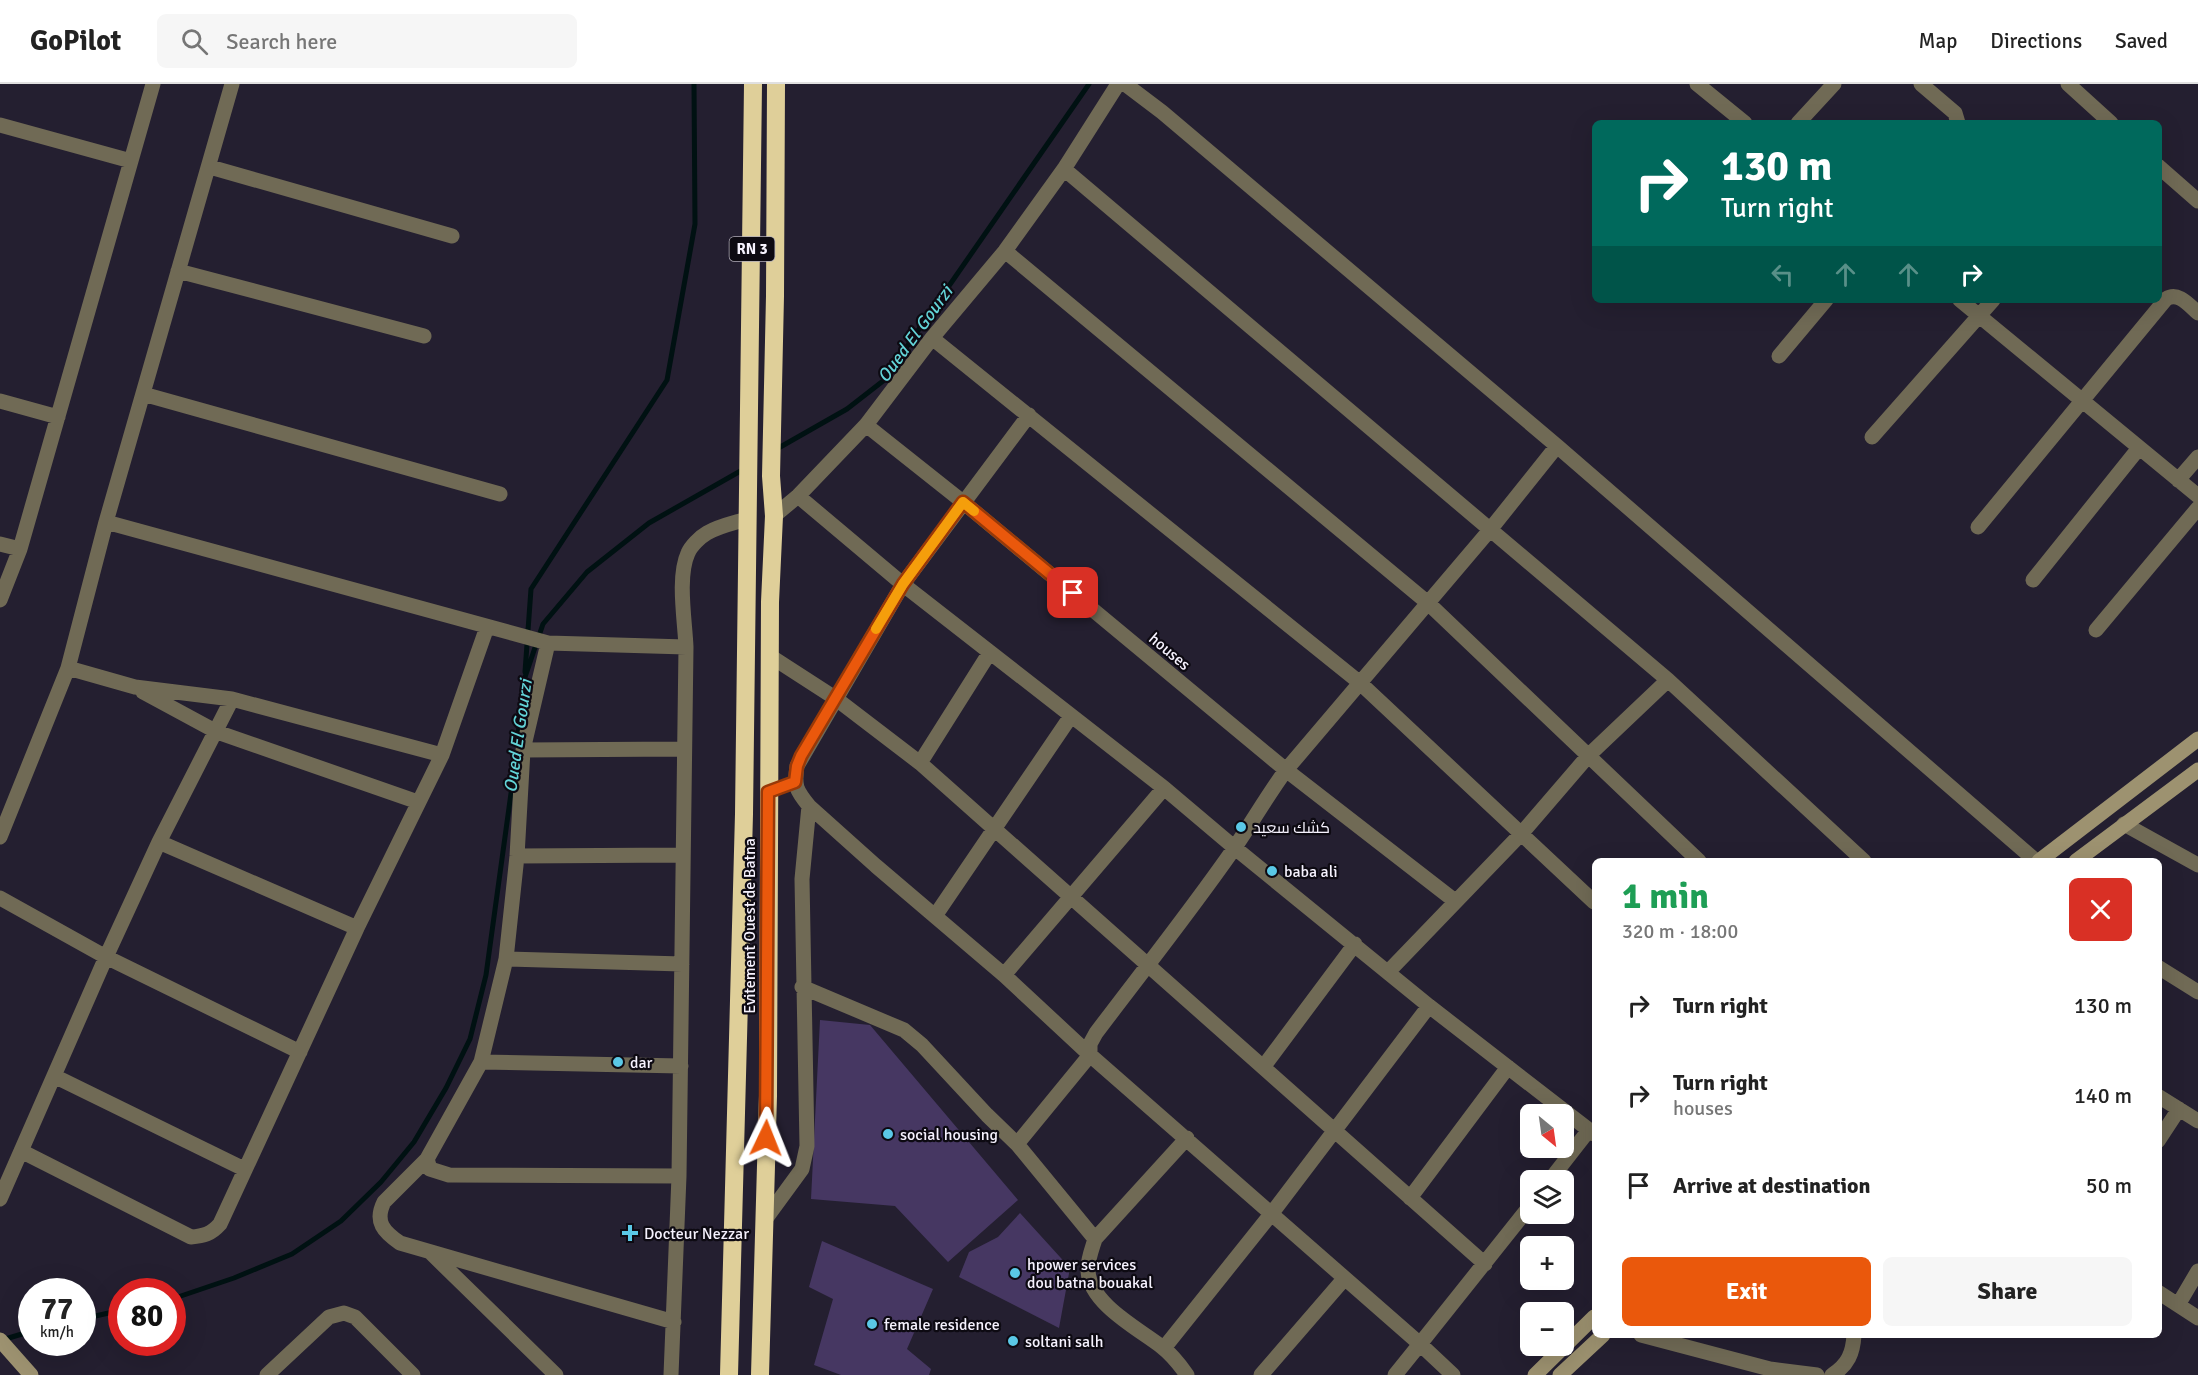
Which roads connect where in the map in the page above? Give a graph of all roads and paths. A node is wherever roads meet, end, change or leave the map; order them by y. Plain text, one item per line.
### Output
1 (153, 84) edge
2 (232, 84) edge
3 (753, 84) edge
4 (776, 84) edge
5 (1118, 84) edge
6 (1125, 84) edge
7 (1697, 84) edge
8 (1834, 84) edge
9 (1922, 84) edge
10 (2068, 84) edge
11 (1741, 120) edge
12 (1801, 120) edge
13 (1957, 120) edge
14 (2108, 120) edge
15 (0, 125) edge
16 (131, 161) junction
17 (210, 167) junction
18 (1064, 169) junction
19 (2162, 170) edge
20 (2198, 201) edge
21 (452, 236) dead end
22 (1005, 250) junction
23 (178, 271) junction
24 (1824, 303) edge
25 (1963, 303) edge
26 (1990, 303) edge
27 (2162, 303) edge
28 (2162, 303) edge
29 (2198, 313) edge
30 (1978, 316) junction
31 (424, 336) dead end
32 (932, 338) junction
33 (1779, 357) dead end
34 (143, 394) junction
35 (0, 401) edge
36 (2083, 401) junction
37 (1029, 415) junction
38 (58, 417) junction
39 (866, 424) junction
40 (1872, 437) dead end
41 (1557, 446) junction
42 (2139, 448) junction
43 (2198, 457) edge
44 (2178, 480) junction
45 (500, 494) dead end
46 (798, 496) junction
47 (2198, 496) edge
48 (963, 502) junction
49 (2198, 508) edge
50 (774, 516) junction
51 (747, 519) junction
52 (106, 522) junction
53 (1978, 527) dead end
54 (1489, 531) junction
55 (0, 544) edge
56 (20, 549) junction
57 (2033, 579) dead end
58 (903, 584) junction
59 (0, 600) edge
60 (1428, 603) junction
61 (487, 627) junction
62 (2096, 630) dead end
63 (543, 642) junction
64 (686, 647) junction
65 (990, 652) junction
66 (770, 656) junction
67 (68, 668) junction
68 (1668, 680) junction
69 (1359, 682) junction
70 (135, 687) junction
71 (835, 698) junction
72 (232, 699) junction
73 (1071, 716) junction
74 (217, 732) junction
75 (2196, 744) edge
76 (684, 749) junction
77 (524, 750) junction
78 (442, 755) junction
79 (1589, 755) junction
80 (920, 763) junction
81 (1286, 770) junction
82 (2198, 770) edge
83 (795, 782) junction
84 (1164, 788) junction
85 (768, 792) junction
86 (418, 802) junction
87 (809, 806) junction
88 (2124, 824) junction
89 (993, 828) junction
90 (1521, 834) junction
91 (0, 837) edge
92 (159, 842) junction
93 (1234, 848) junction
94 (683, 855) junction
95 (517, 856) junction
96 (1696, 858) edge
97 (1861, 858) edge
98 (2034, 858) edge
99 (2041, 858) edge
100 (2080, 858) edge
101 (2198, 865) edge
102 (1071, 897) junction
103 (0, 898) edge
104 (1592, 900) edge
105 (1455, 901) junction
106 (935, 916) junction
107 (357, 928) junction
108 (1355, 944) junction
109 (106, 957) junction
110 (506, 959) junction
111 (682, 964) junction
112 (1148, 966) junction
113 (2162, 970) edge
114 (1388, 972) junction
115 (1004, 975) junction
116 (802, 987) junction
117 (2198, 992) edge
118 (1429, 1006) junction
119 (300, 1052) junction
120 (1090, 1055) junction
121 (480, 1062) junction
122 (681, 1066) junction
123 (1264, 1066) junction
124 (1508, 1067) junction
125 (54, 1076) junction
126 (2162, 1098) edge
127 (2179, 1109) junction
128 (2198, 1122) edge
129 (1335, 1130) junction
130 (1592, 1132) edge
131 (2162, 1135) edge
132 (1187, 1138) junction
133 (1017, 1144) junction
134 (21, 1151) junction
135 (427, 1160) junction
136 (244, 1169) junction
137 (1559, 1170) edge
138 (679, 1176) junction
139 (1410, 1198) junction
140 (0, 1199) edge
141 (1272, 1213) junction
142 (1520, 1219) edge
143 (764, 1221) junction
144 (1095, 1239) junction
145 (429, 1251) junction
146 (1485, 1264) junction
147 (2198, 1271) edge
148 (1344, 1279) junction
149 (2162, 1295) edge
150 (2178, 1305) junction
151 (2198, 1318) edge
152 (1592, 1319) edge
153 (674, 1322) junction
154 (1600, 1338) edge
155 (1652, 1338) edge
156 (1854, 1338) edge
157 (0, 1340) edge
158 (1420, 1344) junction
159 (1164, 1348) junction
160 (31, 1375) edge
161 (267, 1375) edge
162 (413, 1375) edge
163 (556, 1375) edge
164 (672, 1375) edge
165 (729, 1375) edge
166 (760, 1375) edge
167 (1187, 1375) edge
168 (1262, 1375) edge
169 (1395, 1375) edge
170 (1453, 1375) edge
171 (1535, 1375) edge
172 (1560, 1375) edge
173 (1817, 1375) edge
174 (1832, 1375) edge

1 - 16 street
2 - 17 street
3 - 51 highway, Evitement Ouest de Batna / RN 3
4 - 50 highway, Evitement Ouest de Batna / RN 3
5 - 18 street
6 - 41 street
7 - 11 street
8 - 12 street
9 - 13 street
10 - 14 street
15 - 16 street
16 - 38 street
17 - 21 street
17 - 23 street
18 - 22 street
18 - 54 street
19 - 20 street
22 - 32 street
22 - 60 street
23 - 31 street
23 - 34 street
24 - 33 street
25 - 30 street
26 - 30 street
27 - 29 street
28 - 36 street
30 - 36 street
30 - 40 street
32 - 37 street
32 - 39 street
34 - 45 street
34 - 52 street
35 - 38 street
36 - 42 street
36 - 53 street
37 - 48 street
37 - 69 street
38 - 56 street
39 - 46 street
39 - 48 street, houses
41 - 54 street
41 - 98 street
42 - 44 street
42 - 57 street
43 - 44 street
44 - 47 street
46 - 50 street
46 - 58 street
48 - 58 street
48 - 81 street, houses
49 - 62 street
50 - 66 highway, Evitement Ouest de Batna / RN 3
51 - 64 street
51 - 165 highway, Evitement Ouest de Batna / RN 3
52 - 61 street
52 - 67 street
54 - 60 street
54 - 68 street
55 - 56 street
56 - 59 street
58 - 65 street
58 - 71 street
60 - 69 street
60 - 79 street
61 - 63 street
61 - 78 street
63 - 64 street
63 - 77 street
64 - 76 street
65 - 73 street
65 - 80 street
66 - 71 street
66 - 85 highway, Evitement Ouest de Batna / RN 3
67 - 70 street
67 - 91 street
68 - 79 street
68 - 97 street
69 - 81 street
69 - 90 street
70 - 72 street
70 - 74 street
71 - 80 street
71 - 83 street
72 - 74 street
72 - 78 street
73 - 84 street
73 - 89 street
74 - 86 street
74 - 92 street
75 - 99 main road
76 - 77 street
76 - 94 street
77 - 95 street
78 - 86 street
79 - 90 street
79 - 96 street
80 - 89 street
81 - 93 street
81 - 105 street, houses
82 - 88 main road
83 - 85 street
83 - 87 street
84 - 93 street
84 - 102 street
85 - 143 highway, Evitement Ouest de Batna / RN 3
86 - 107 street
87 - 106 street
87 - 116 street
88 - 100 main road
88 - 101 street
89 - 102 street
89 - 106 street
90 - 104 street
90 - 105 street
92 - 107 street
92 - 109 street
93 - 108 street
93 - 112 street
94 - 95 street
94 - 111 street
95 - 110 street
102 - 112 street
102 - 115 street
103 - 109 street
105 - 114 street
106 - 115 street
107 - 119 street
108 - 114 street
108 - 123 street
109 - 119 street
109 - 125 street
110 - 111 street
110 - 121 street
111 - 122 street
112 - 120 street
112 - 123 street
113 - 117 street
114 - 118 street
115 - 120 street
116 - 133 street
116 - 143 street
118 - 124 street
118 - 129 street
119 - 136 street
120 - 132 street
120 - 133 street
121 - 122 street
121 - 135 street
122 - 138 street
123 - 129 street
124 - 130 street
124 - 139 street
125 - 134 street
125 - 136 street
126 - 127 street
127 - 128 street
127 - 131 street
129 - 139 street
129 - 141 street
130 - 137 street
132 - 141 street
132 - 144 street
133 - 144 street
134 - 136 street
134 - 140 street
135 - 138 street
135 - 145 street
138 - 153 street
139 - 146 street
141 - 148 street
141 - 159 street
142 - 146 street
143 - 166 highway, Evitement Ouest de Batna / RN 3
144 - 159 street
145 - 153 street
145 - 163 street
146 - 158 street
147 - 150 street
148 - 158 street
148 - 168 street
149 - 150 street
150 - 151 street
152 - 171 main road
153 - 164 street
154 - 172 main road
155 - 173 street
156 - 174 street
157 - 160 main road
158 - 169 street
158 - 170 street
159 - 167 street
161 - 162 street

